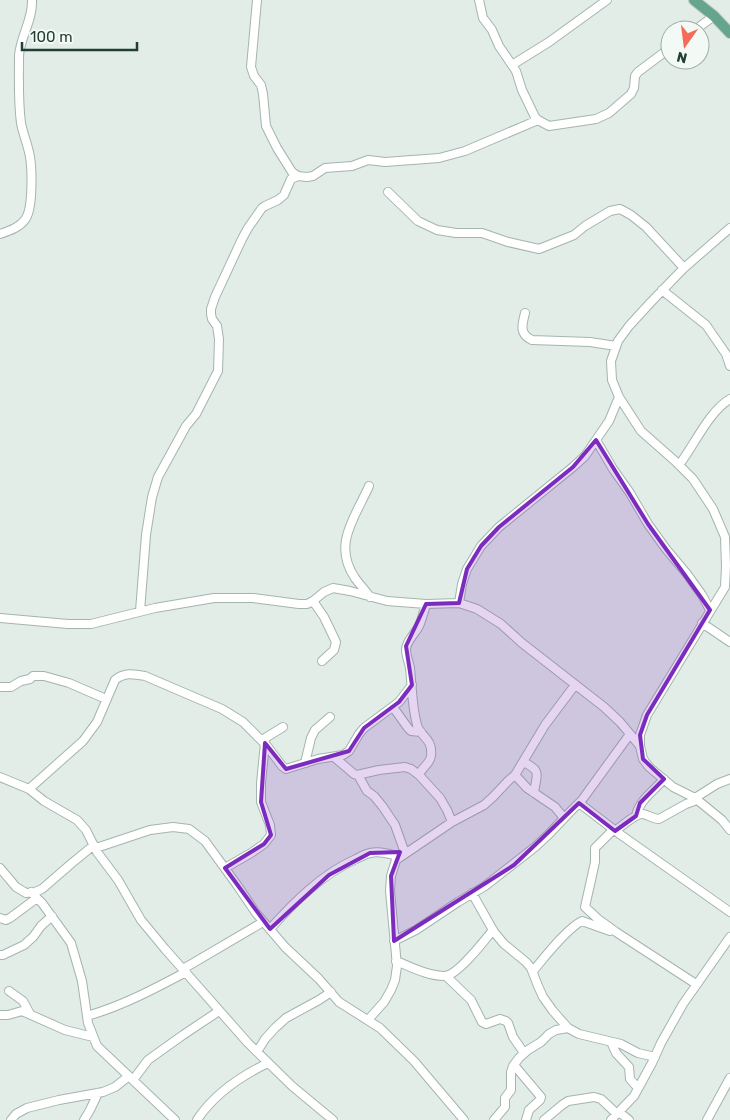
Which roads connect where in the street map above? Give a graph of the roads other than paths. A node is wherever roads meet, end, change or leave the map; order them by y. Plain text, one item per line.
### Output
1 (32, 0) edge
2 (257, 0) edge
3 (479, 0) edge
4 (607, 0) edge
5 (694, 0) edge
6 (714, 16) junction
7 (708, 20) edge
8 (730, 33) edge
9 (660, 56) edge
10 (512, 65) junction
11 (538, 120) junction
12 (298, 176) junction
13 (388, 192) dead end
14 (730, 228) edge
15 (0, 234) edge
16 (684, 268) junction
17 (662, 290) junction
18 (525, 313) dead end
19 (616, 346) junction
20 (730, 366) edge
21 (620, 396) junction
22 (730, 400) edge
23 (596, 440) junction
24 (679, 465) junction
25 (369, 486) dead end
26 (727, 586) edge
27 (370, 597) junction
28 (313, 601) junction
29 (459, 603) junction
30 (426, 604) junction
31 (710, 610) junction
32 (140, 611) junction
33 (0, 618) edge
34 (702, 623) junction
35 (730, 642) edge
36 (322, 662) dead end
37 (412, 685) junction
38 (575, 685) junction
39 (0, 687) edge
40 (106, 699) junction
41 (393, 707) junction
42 (330, 717) dead end
43 (283, 727) dead end
44 (420, 732) junction
45 (630, 734) junction
46 (263, 742) junction
47 (640, 746) junction
48 (334, 756) junction
49 (524, 762) junction
50 (305, 763) junction
51 (358, 775) junction
52 (419, 775) junction
53 (515, 775) junction
54 (0, 777) edge
55 (664, 779) junction
56 (730, 779) edge
57 (29, 789) junction
58 (534, 793) junction
59 (696, 799) junction
60 (579, 803) junction
61 (636, 816) junction
62 (564, 818) junction
63 (452, 822) junction
64 (614, 830) junction
65 (730, 830) edge
66 (95, 847) junction
67 (403, 855) junction
68 (0, 868) edge
69 (225, 868) junction
70 (472, 894) junction
71 (34, 895) junction
72 (730, 912) edge
73 (52, 916) junction
74 (0, 918) edge
75 (263, 922) junction
76 (270, 929) junction
77 (493, 930) junction
78 (616, 932) junction
79 (730, 937) edge
80 (394, 941) junction
81 (0, 955) edge
82 (396, 961) junction
83 (185, 971) junction
84 (533, 971) junction
85 (446, 976) junction
86 (696, 984) junction
87 (9, 991) dead end
88 (331, 992) junction
89 (219, 1011) junction
90 (30, 1014) junction
91 (0, 1015) edge
92 (87, 1016) junction
93 (368, 1020) junction
94 (568, 1028) junction
95 (93, 1037) junction
96 (611, 1042) junction
97 (257, 1052) junction
98 (524, 1054) junction
99 (655, 1057) junction
100 (268, 1062) junction
101 (514, 1065) junction
102 (131, 1078) junction
103 (730, 1078) edge
104 (638, 1088) junction
105 (98, 1093) junction
106 (616, 1115) edge
107 (200, 1118) edge
108 (11, 1120) edge
109 (84, 1120) edge
110 (175, 1120) edge
111 (333, 1120) edge
112 (464, 1120) edge
113 (494, 1120) edge
114 (526, 1120) edge
115 (544, 1120) edge
116 (629, 1120) edge
117 (706, 1120) edge

1 - 15 street
2 - 12 street
3 - 10 street
4 - 10 street
5 - 6 main road
6 - 7 street
6 - 8 main road
9 - 11 street
10 - 11 street
11 - 12 street
12 - 32 street
13 - 16 street
14 - 16 street
16 - 17 street
17 - 19 street
17 - 20 street
18 - 19 street
19 - 21 street
21 - 23 street
21 - 24 street
22 - 24 street
23 - 29 street
23 - 31 street
24 - 26 street
25 - 27 street
26 - 31 street
27 - 28 street
27 - 30 street
28 - 32 street
28 - 36 street
29 - 30 street
29 - 38 street
30 - 37 street
31 - 34 street
32 - 33 street
34 - 35 street
34 - 47 street
37 - 41 street
37 - 44 street
38 - 45 street
38 - 49 street
39 - 40 street
40 - 46 street
40 - 57 street
41 - 44 street
41 - 48 street
42 - 50 street
43 - 46 street
44 - 52 street
45 - 47 street
45 - 60 street
46 - 50 street
46 - 69 street
47 - 55 street
48 - 50 street
48 - 51 street
49 - 53 street
49 - 58 street
51 - 52 street
51 - 67 street
52 - 63 street
53 - 58 street
53 - 63 street
54 - 57 street
55 - 59 street
55 - 61 street
56 - 59 street
57 - 66 street
58 - 62 street
59 - 61 street
59 - 65 street
60 - 62 street
60 - 64 street
61 - 64 street
62 - 70 street
63 - 67 street
64 - 72 street
64 - 78 street
66 - 69 street
66 - 71 street
66 - 83 street
67 - 76 street
67 - 80 street
68 - 71 street
69 - 75 street
70 - 77 street
70 - 80 street
71 - 73 street
71 - 74 street
73 - 81 street
73 - 92 street
75 - 76 street
75 - 83 street
76 - 88 street
77 - 84 street
77 - 85 street
78 - 84 street
78 - 86 street
79 - 86 street
80 - 82 street
82 - 85 street
82 - 93 street
83 - 89 street
83 - 92 street
84 - 94 street
85 - 98 street
86 - 99 street
87 - 90 street
88 - 93 street
88 - 97 street
89 - 97 street
89 - 102 street
90 - 91 street
90 - 95 street
92 - 95 street
93 - 112 street
94 - 96 street
94 - 98 street
95 - 102 street
96 - 99 street
96 - 104 street
97 - 100 street
98 - 101 street
99 - 104 street
100 - 107 street
100 - 111 street
101 - 113 street
101 - 114 street
102 - 105 street
102 - 110 street
103 - 117 street
104 - 106 street
105 - 108 street
105 - 109 street
106 - 115 street
106 - 116 street

